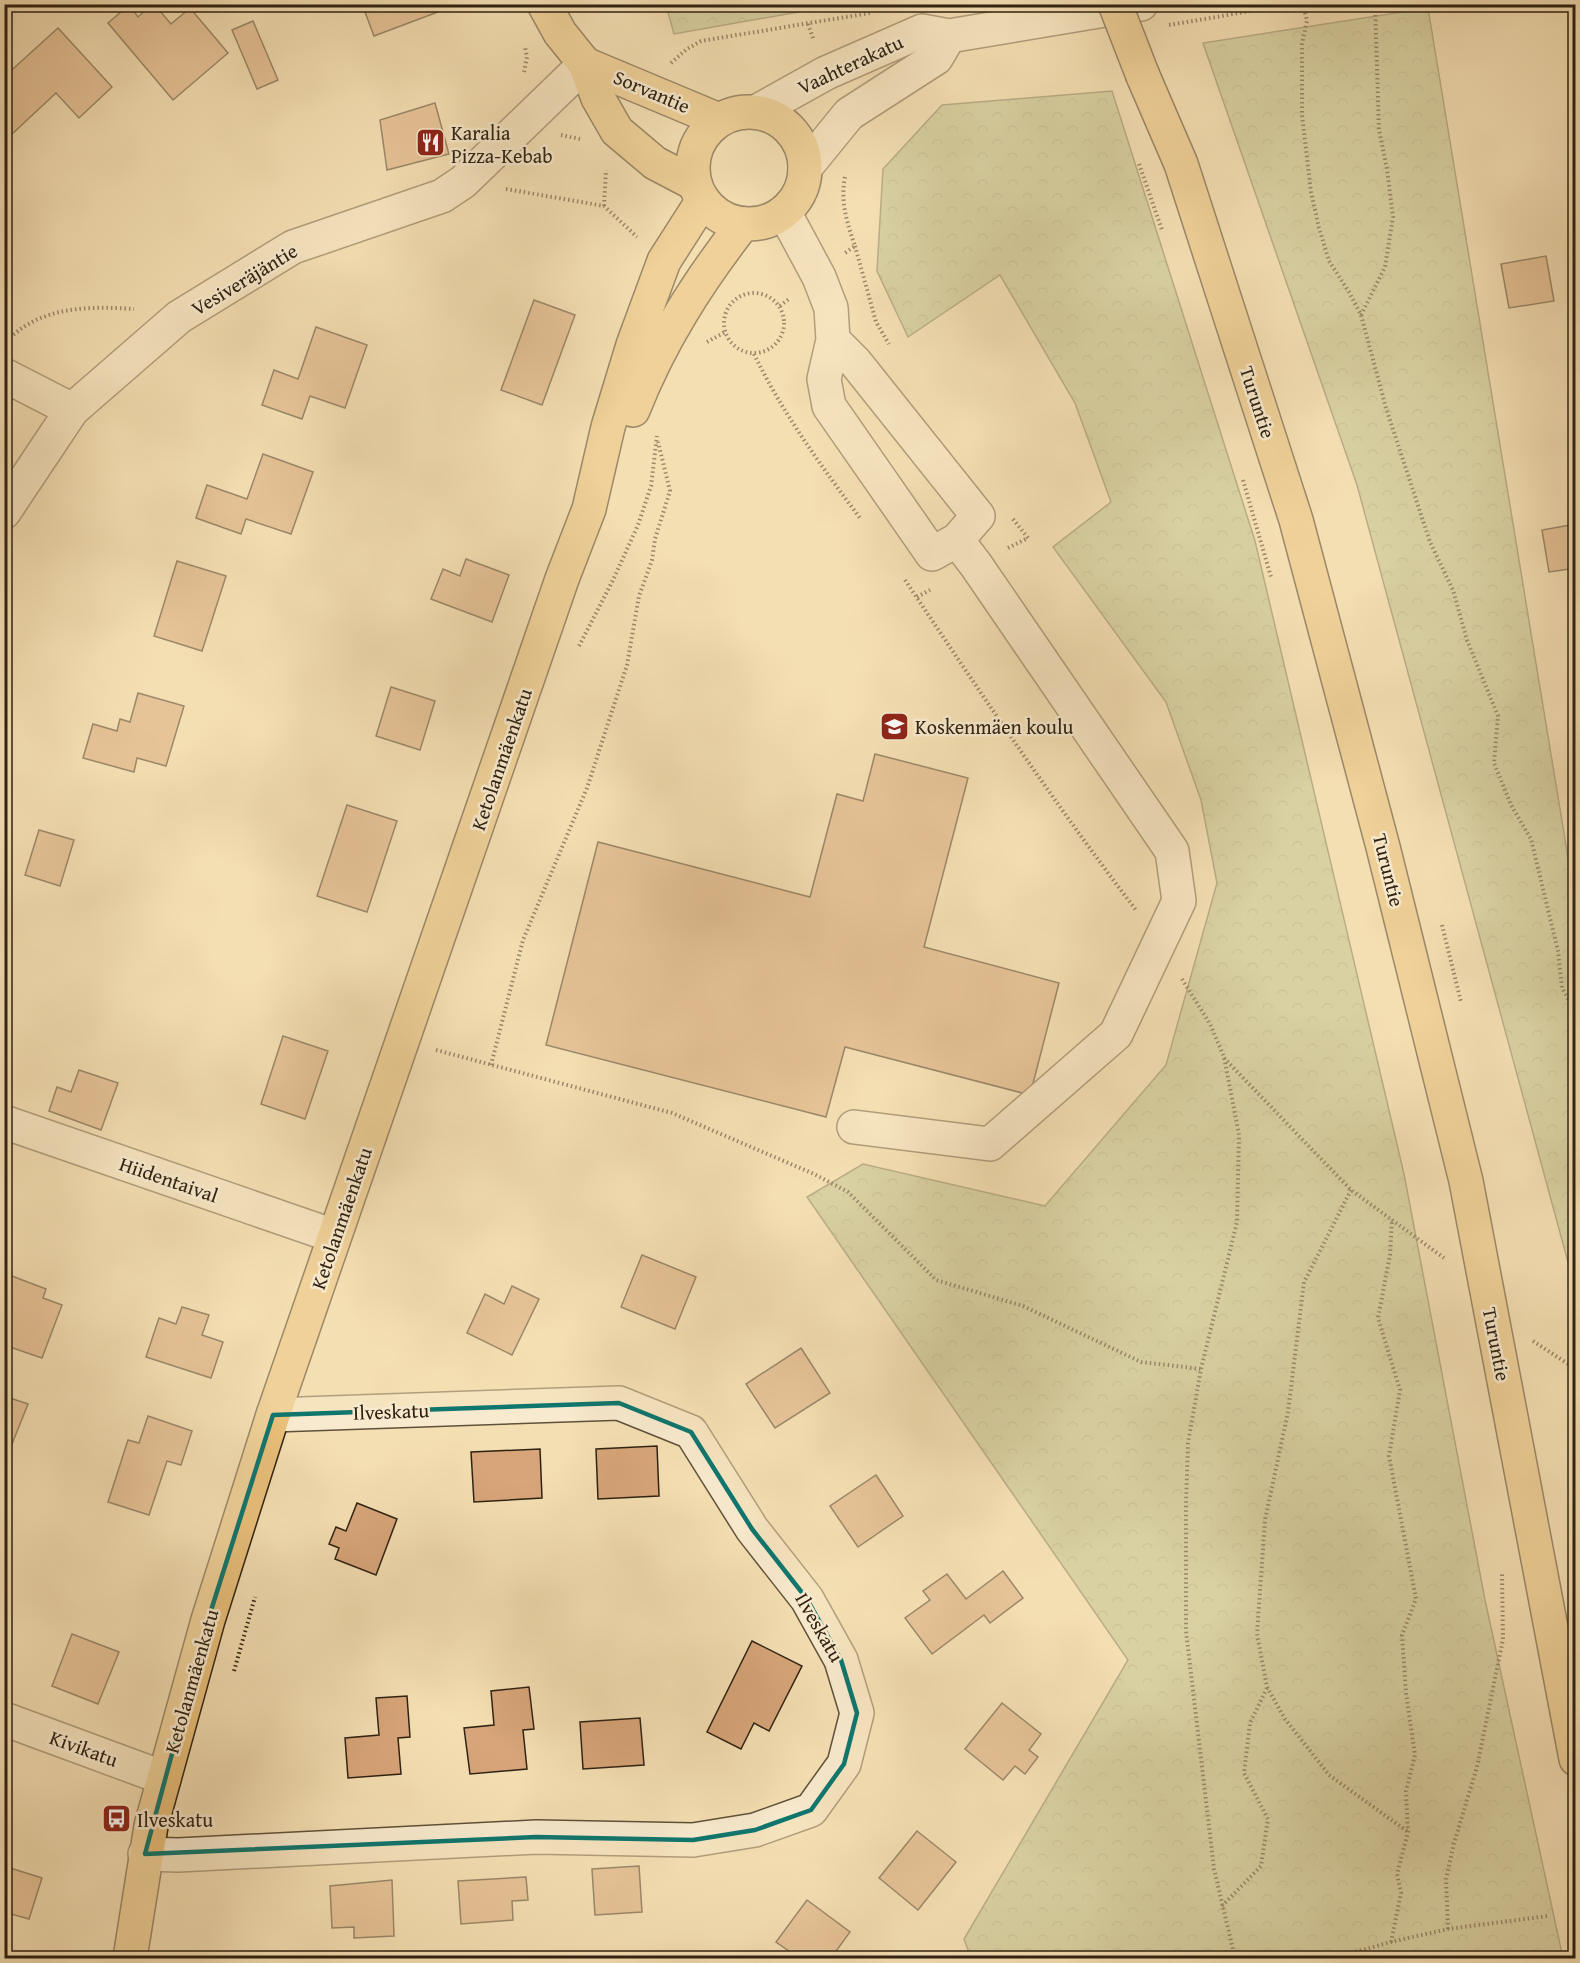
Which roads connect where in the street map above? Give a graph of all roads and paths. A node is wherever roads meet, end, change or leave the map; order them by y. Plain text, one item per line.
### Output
1 (544, 4) edge
2 (1115, 4) edge
3 (1292, 4) edge
4 (1303, 4) edge
5 (1375, 4) edge
6 (872, 12) dead end
7 (1151, 15) edge
8 (949, 36) junction
9 (664, 57) dead end
10 (585, 64) junction
11 (756, 112) junction
12 (719, 120) junction
13 (1138, 161) dead end
14 (607, 164) dead end
15 (805, 168) junction
16 (848, 169) dead end
17 (463, 182) junction
18 (699, 192) junction
19 (604, 206) junction
20 (784, 212) junction
21 (743, 224) junction
22 (1165, 239) dead end
23 (664, 261) junction
24 (819, 277) junction
25 (699, 282) junction
26 (729, 305) junction
27 (780, 306) junction
28 (1360, 315) junction
29 (179, 318) junction
30 (725, 332) junction
31 (833, 340) junction
32 (4, 344) edge
33 (699, 346) dead end
34 (754, 354) junction
35 (4, 375) edge
36 (72, 410) junction
37 (659, 429) dead end
38 (657, 438) junction
39 (1242, 477) dead end
40 (594, 490) junction
41 (4, 512) edge
42 (860, 518) dead end
43 (957, 540) junction
44 (901, 573) dead end
45 (1272, 580) dead end
46 (578, 647) dead end
47 (1160, 942) junction
48 (1575, 1013) edge
49 (433, 1049) dead end
50 (1224, 1057) junction
51 (491, 1065) junction
52 (1575, 1113) edge
53 (4, 1122) edge
54 (854, 1127) dead end
55 (1575, 1189) edge
56 (1351, 1190) junction
57 (1392, 1219) junction
58 (334, 1236) junction
59 (1442, 1247) dead end
60 (1532, 1341) dead end
61 (1201, 1369) junction
62 (1575, 1369) edge
63 (273, 1415) junction
64 (1502, 1572) dead end
65 (255, 1595) dead end
66 (231, 1681) dead end
67 (1268, 1687) junction
68 (4, 1719) edge
69 (1575, 1760) edge
70 (164, 1778) junction
71 (1408, 1832) junction
72 (145, 1854) junction
73 (1222, 1906) junction
74 (1548, 1917) dead end
75 (1448, 1929) junction
76 (1391, 1942) junction
77 (130, 1959) edge
78 (1235, 1959) edge
79 (1334, 1959) edge

1 - 10 main road, Sorvantie
2 - 69 main road, Turuntie, bridge
3 - 7 path
4 - 28 path
5 - 28 path
6 - 9 path
7 - 8 street, Vaahterakatu
8 - 11 street, Vaahterakatu
8 - 15 street, Vaahterakatu
10 - 12 main road, Sorvantie
10 - 17 street, Vesiveräjäntie
10 - 18 main road, Sorvantie
11 - 12 main road
11 - 15 main road
12 - 18 main road
13 - 22 path
14 - 19 path
15 - 20 main road
16 - 24 path
17 - 19 path
17 - 29 street, Vesiveräjäntie
18 - 21 main road
18 - 23 main road, Ketolanmäenkatu
19 - 23 path
20 - 21 main road
20 - 24 street
21 - 25 main road, Ketolanmäenkatu
23 - 40 main road, Ketolanmäenkatu
24 - 27 path
24 - 31 street
25 - 26 path
25 - 40 main road, Ketolanmäenkatu
26 - 27 path
26 - 30 path
27 - 34 path
28 - 48 path
29 - 32 path
29 - 36 street, Vesiveräjäntie
30 - 33 path
30 - 34 path
31 - 43 street
31 - 43 street
34 - 42 path
35 - 36 street
36 - 41 street, Vesiveräjäntie
37 - 38 path
38 - 46 path
38 - 51 path
39 - 45 path
40 - 58 main road, Ketolanmäenkatu
43 - 47 street
44 - 47 path
47 - 50 path
47 - 54 street
49 - 51 path
50 - 56 path
50 - 61 path
51 - 61 path
52 - 55 path
53 - 58 street, Hiidentaival
56 - 57 path
56 - 67 path
57 - 59 path
57 - 71 path
58 - 63 main road, Ketolanmäenkatu
60 - 62 path
61 - 73 path
63 - 70 main road, Ketolanmäenkatu
63 - 72 street, Ilveskatu
64 - 75 path
65 - 66 path
67 - 71 path
67 - 73 path
68 - 70 street, Kivikatu
70 - 72 main road, Ketolanmäenkatu
71 - 76 path
72 - 77 main road, Ketolanmäenkatu
73 - 78 path
74 - 75 path
75 - 76 path
76 - 79 path

